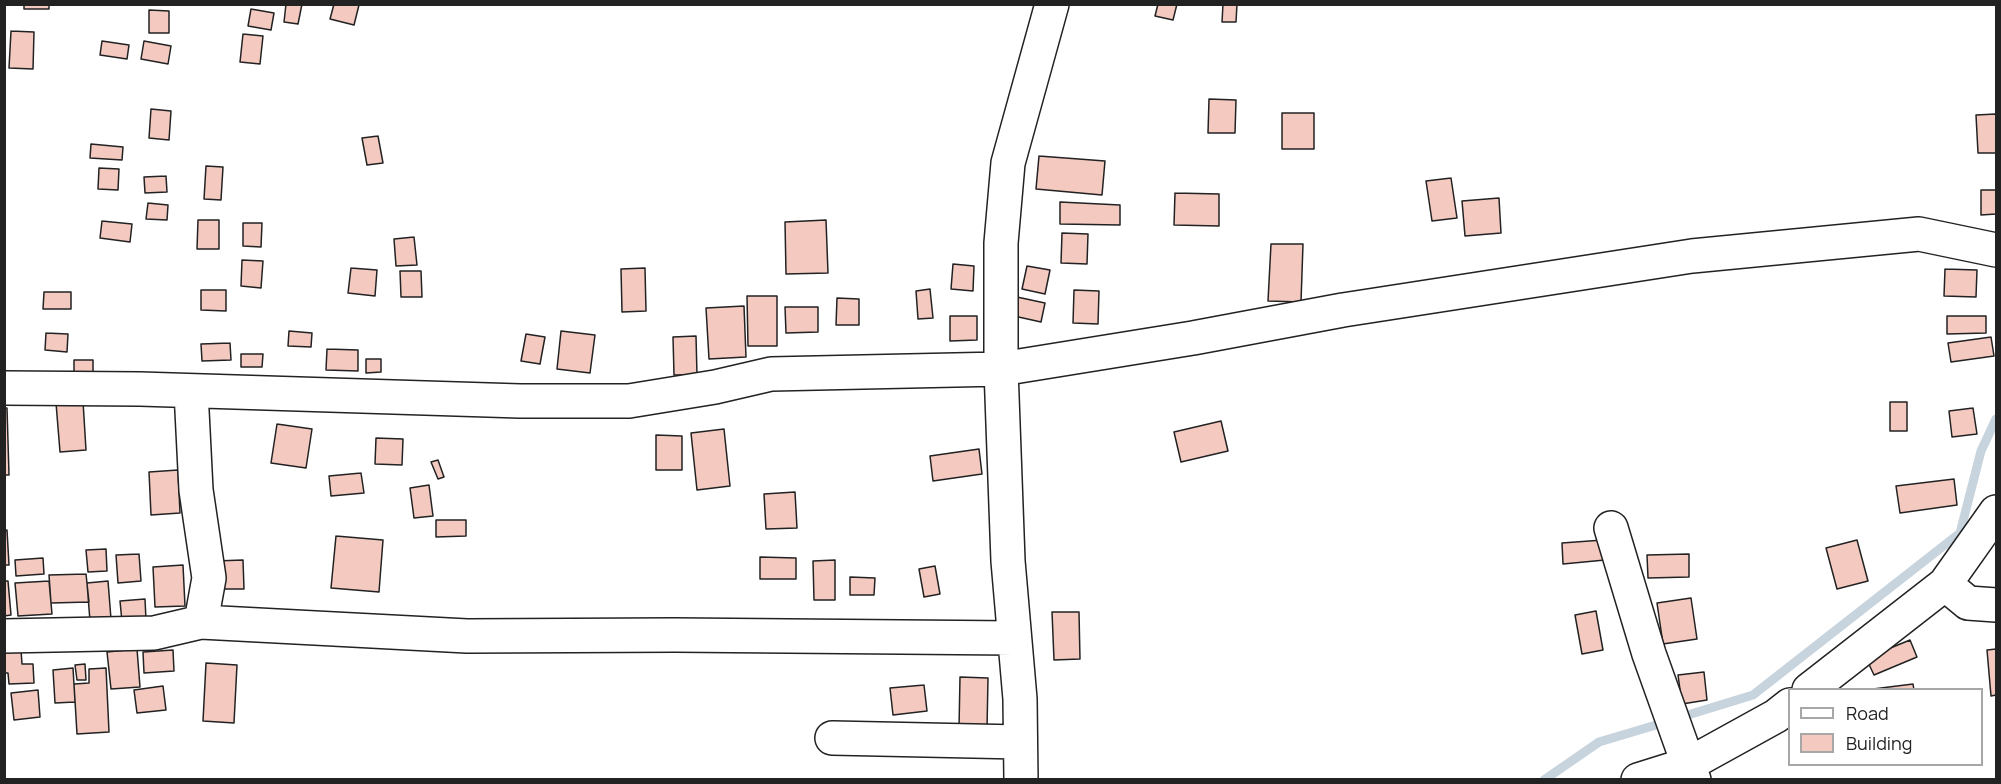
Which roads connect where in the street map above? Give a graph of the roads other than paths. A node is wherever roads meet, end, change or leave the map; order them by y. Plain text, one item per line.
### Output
1 (1052, 4) edge
2 (1996, 250) edge
3 (1001, 369) junction
4 (4, 388) edge
5 (191, 391) junction
6 (1996, 512) edge
7 (1611, 528) dead end
8 (1945, 584) junction
9 (1996, 605) edge
10 (201, 622) junction
11 (4, 636) edge
12 (1014, 638) junction
13 (1812, 688) edge
14 (1788, 707) edge
15 (832, 738) dead end
16 (1020, 742) junction
17 (1691, 772) edge
18 (1022, 780) edge
19 (1638, 780) edge

1 - 3 street
2 - 3 street
3 - 5 street
3 - 12 street
4 - 5 street
5 - 10 street
6 - 8 street
7 - 17 street
8 - 9 street
8 - 13 street
10 - 11 street
10 - 12 street
12 - 16 street
14 - 17 street
15 - 16 street
16 - 18 street
17 - 19 street

